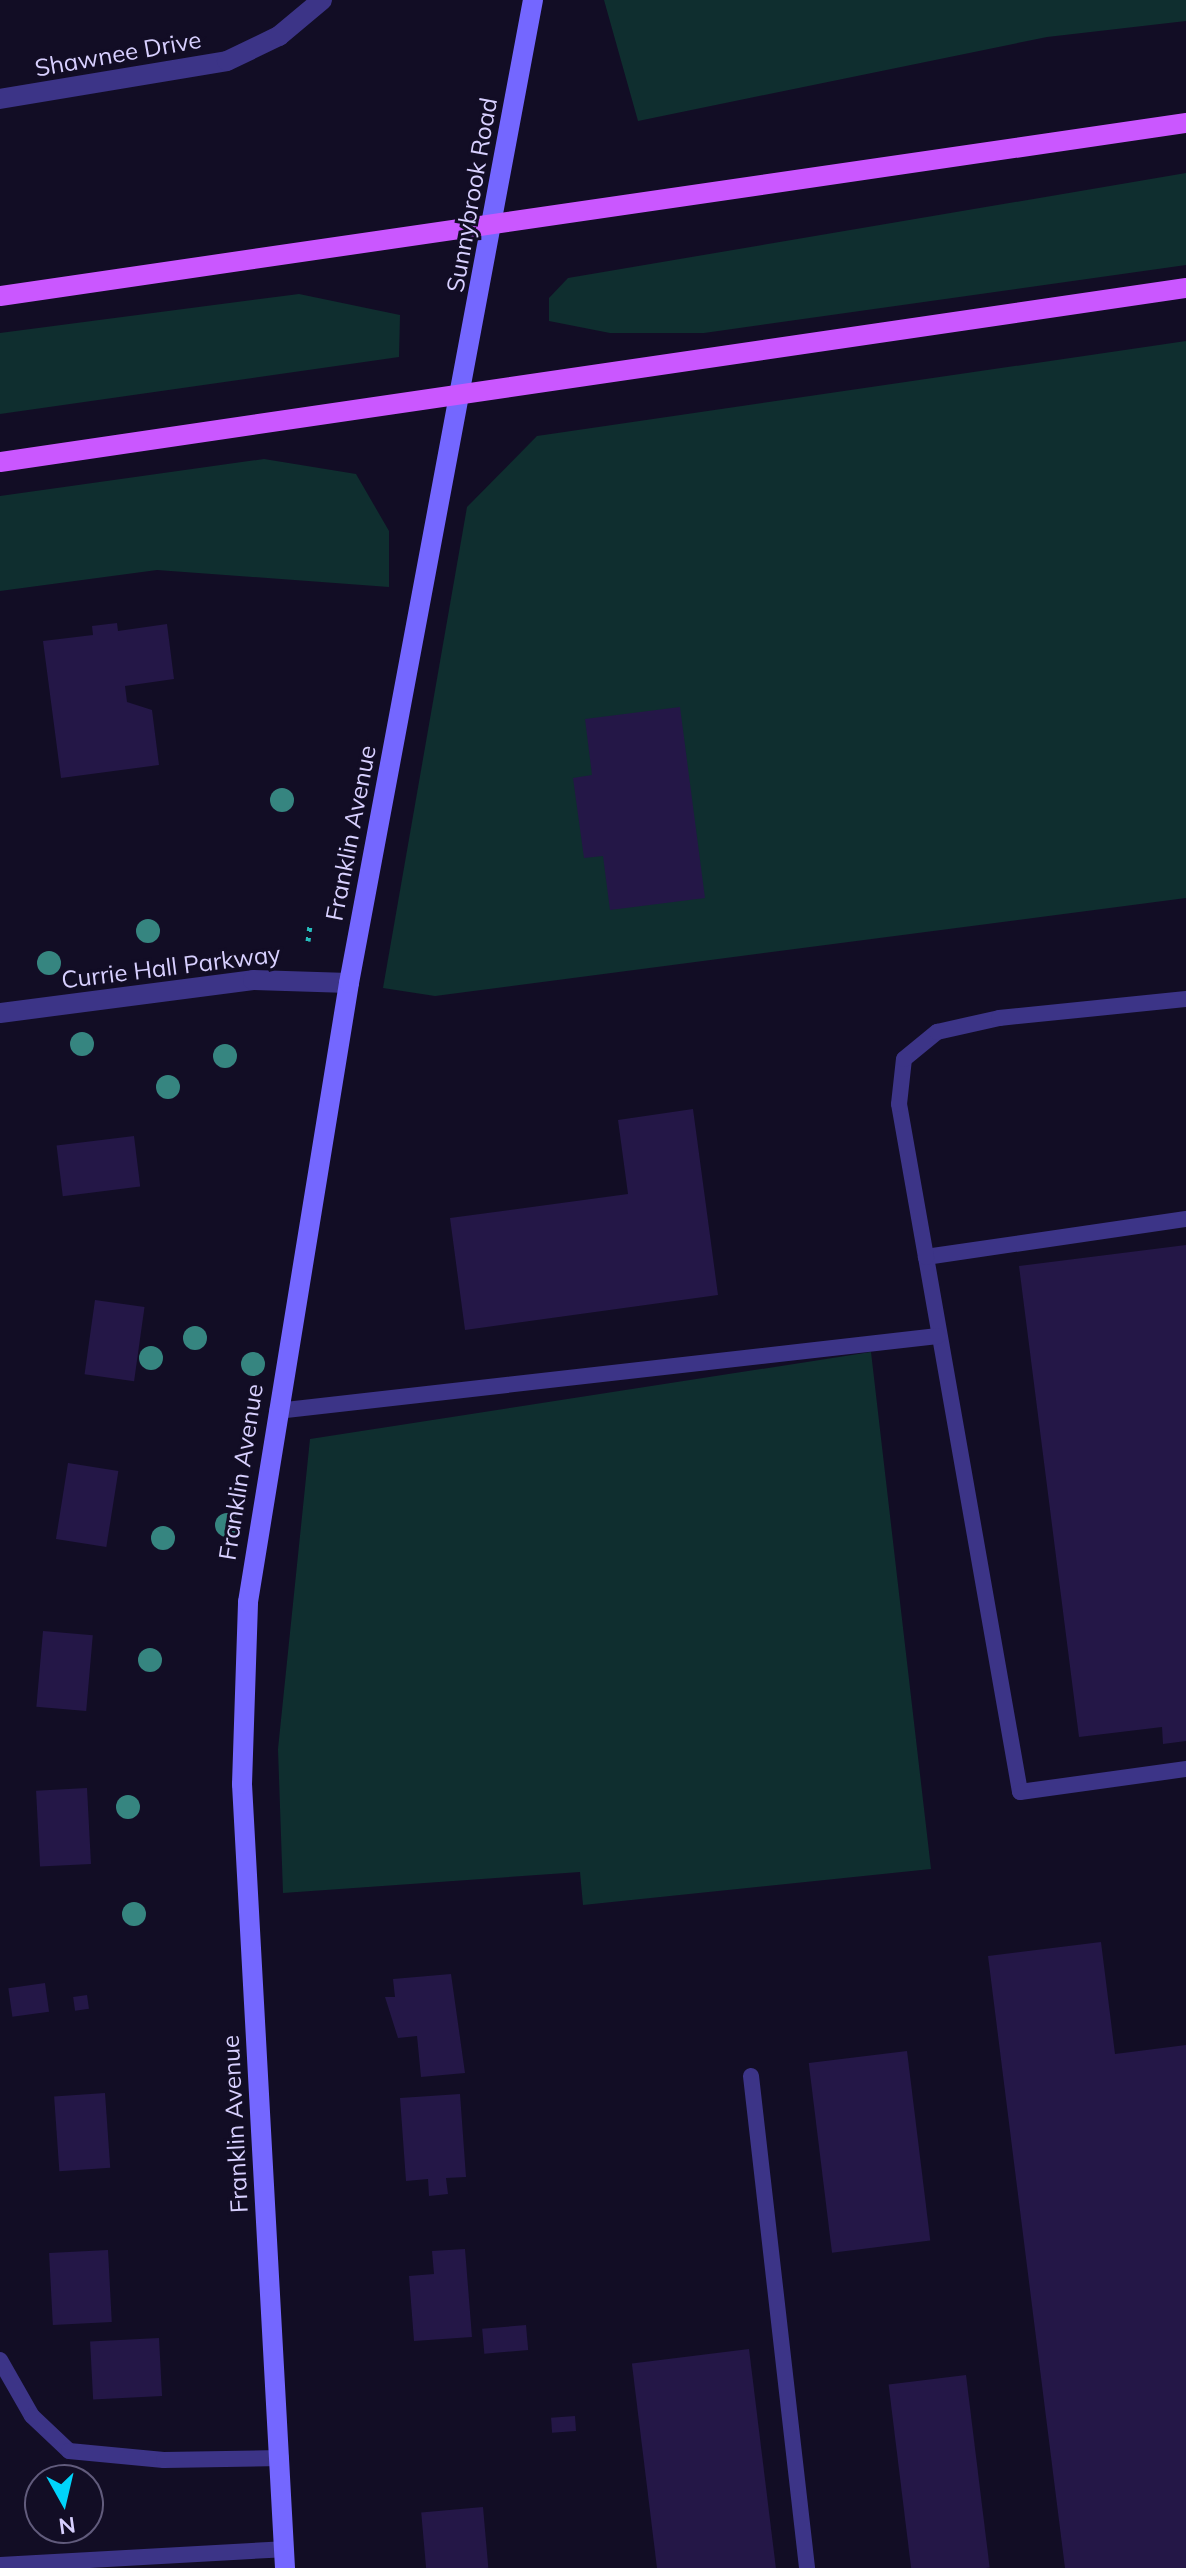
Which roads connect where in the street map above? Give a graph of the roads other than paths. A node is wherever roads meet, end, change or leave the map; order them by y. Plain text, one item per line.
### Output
1 (322, 0) edge
2 (533, 0) edge
3 (0, 99) edge
4 (1186, 123) edge
5 (494, 227) junction
6 (1186, 288) edge
7 (0, 296) edge
8 (459, 399) junction
9 (0, 462) edge
10 (349, 983) junction
11 (1186, 999) edge
12 (0, 1013) edge
13 (1186, 1219) edge
14 (926, 1257) junction
15 (938, 1336) junction
16 (277, 1411) junction
17 (1186, 1769) edge
18 (751, 2076) dead end
19 (0, 2360) edge
20 (281, 2458) junction
21 (284, 2559) edge
22 (0, 2565) edge
23 (807, 2568) edge

1 - 3 street, Shawnee Drive
2 - 5 street, Sunnybrook Road
4 - 5 main road
5 - 7 main road
5 - 8 street, Sunnybrook Road
6 - 8 main road
8 - 9 main road
8 - 10 street, Franklin Avenue
10 - 12 street, Currie Hall Parkway
10 - 16 street, Franklin Avenue
11 - 14 lane
13 - 14 lane
14 - 15 lane
15 - 16 lane
15 - 17 lane
16 - 20 street, Franklin Avenue
18 - 23 lane
19 - 20 lane
20 - 21 street, Franklin Avenue
21 - 22 lane

